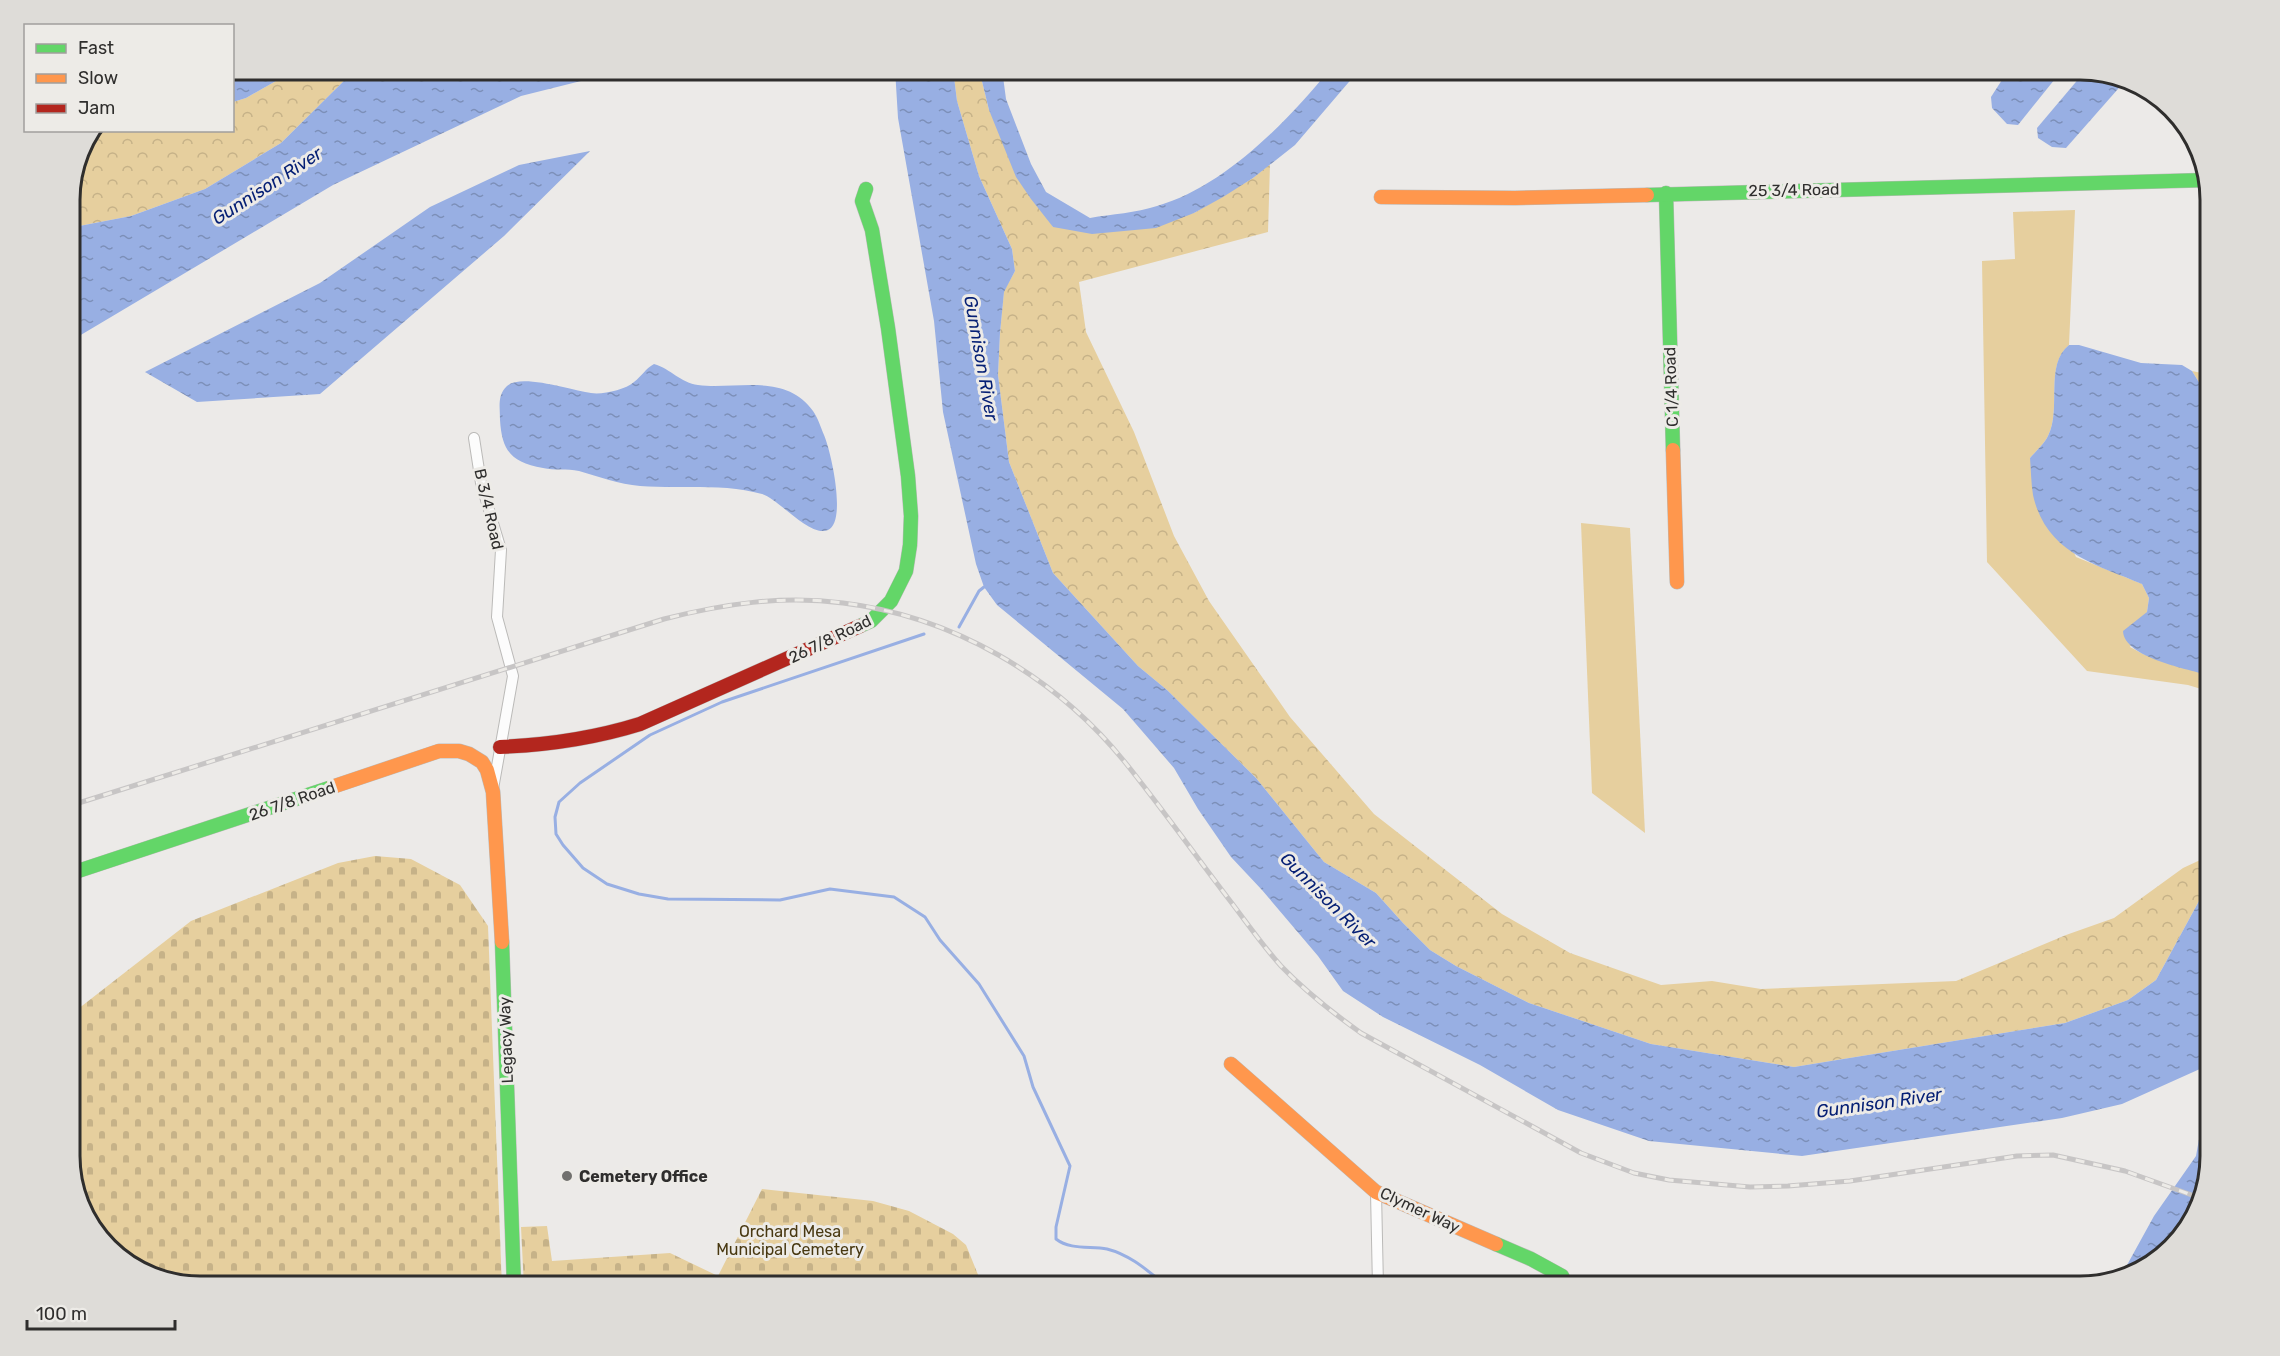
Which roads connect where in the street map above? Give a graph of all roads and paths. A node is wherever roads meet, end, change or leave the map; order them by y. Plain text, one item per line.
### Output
1 (2199, 180) edge
2 (866, 189) dead end
3 (1666, 193) junction
4 (1381, 197) dead end
5 (474, 438) dead end
6 (1677, 582) dead end
7 (500, 747) junction
8 (493, 792) junction
9 (80, 870) edge
10 (1231, 1064) dead end
11 (1376, 1191) junction
12 (514, 1276) edge
13 (1378, 1276) edge
14 (1562, 1276) edge

1 - 3 street, 25 3/4 Road
2 - 7 street, 26 7/8 Road
3 - 4 street, 25 3/4 Road
3 - 6 street, C 1/4 Road
5 - 7 street, B 3/4 Road
7 - 8 street, B 3/4 Road
8 - 9 street, 26 7/8 Road
8 - 12 street, Legacy Way
10 - 11 street, Clymer Way
11 - 13 street
11 - 14 street, Clymer Way

